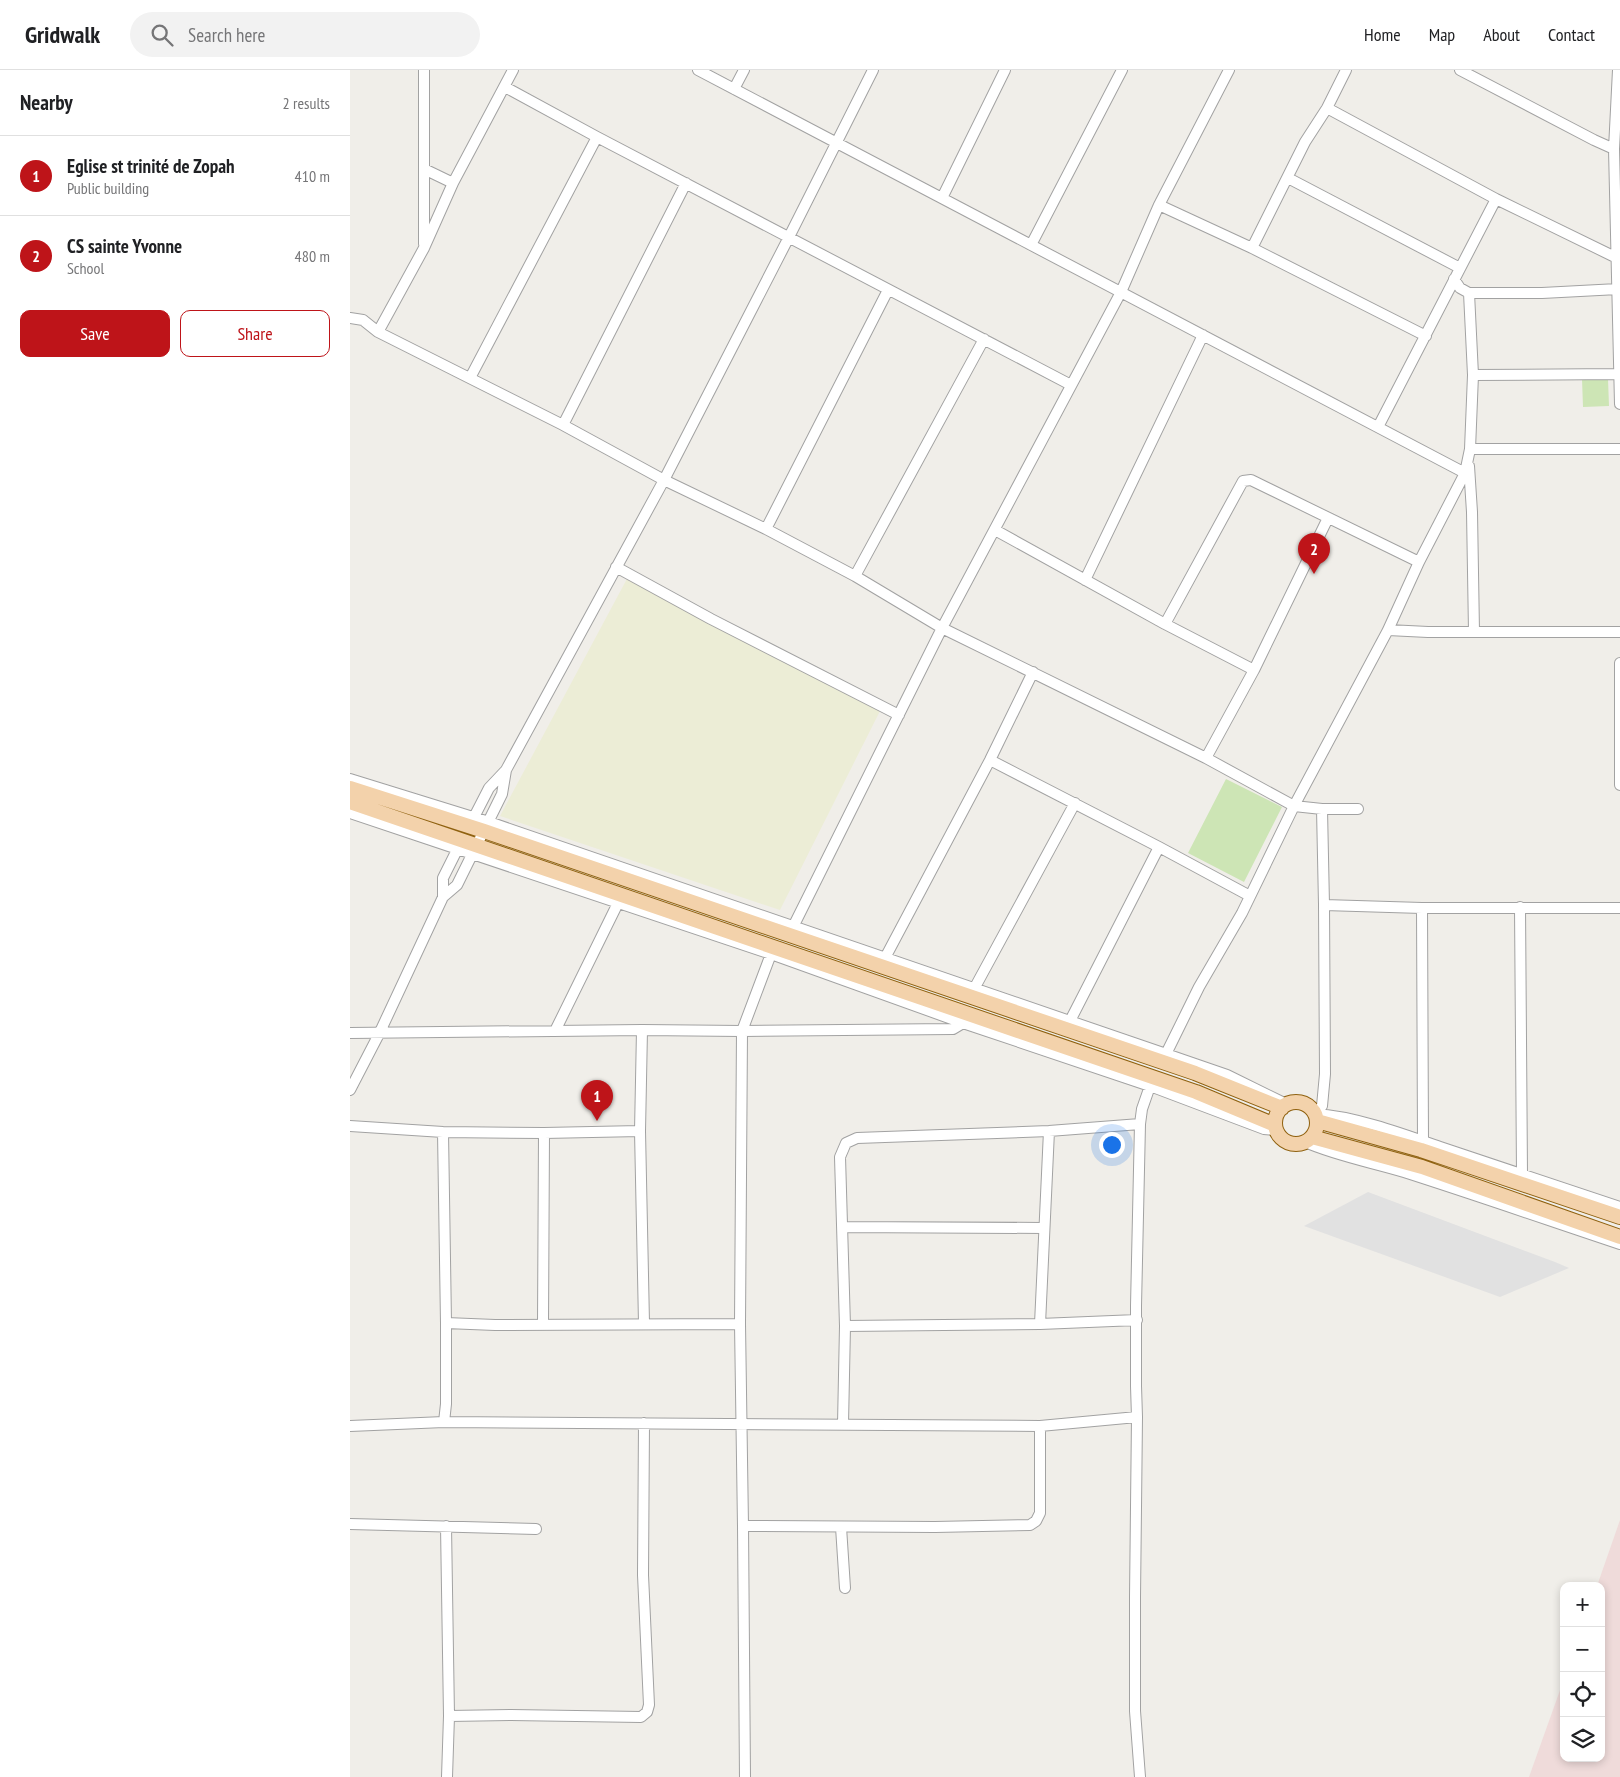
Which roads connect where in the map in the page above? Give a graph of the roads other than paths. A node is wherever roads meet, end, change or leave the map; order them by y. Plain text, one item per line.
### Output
1 (424, 70) edge
2 (513, 70) edge
3 (698, 70) edge
4 (744, 70) edge
5 (873, 70) edge
6 (1005, 70) edge
7 (1122, 70) edge
8 (1229, 70) edge
9 (1346, 70) edge
10 (1460, 70) edge
11 (1618, 70) edge
12 (505, 87) junction
13 (734, 89) junction
14 (1327, 108) junction
15 (596, 137) junction
16 (836, 142) junction
17 (1614, 149) junction
18 (424, 168) junction
19 (1617, 173) edge
20 (1288, 178) junction
21 (686, 183) junction
22 (453, 184) junction
23 (942, 198) junction
24 (1496, 200) junction
25 (1160, 205) junction
26 (790, 236) junction
27 (1031, 245) junction
28 (424, 248) junction
29 (1252, 248) junction
30 (1617, 258) junction
31 (1460, 268) junction
32 (1454, 279) junction
33 (1618, 289) junction
34 (888, 290) junction
35 (1121, 292) junction
36 (1469, 293) junction
37 (1619, 302) edge
38 (350, 318) edge
39 (378, 332) junction
40 (1203, 335) junction
41 (1426, 336) junction
42 (984, 339) junction
43 (1619, 374) edge
44 (1473, 375) junction
45 (470, 378) junction
46 (1071, 385) junction
47 (1620, 404) edge
48 (563, 425) junction
49 (1378, 427) junction
50 (1470, 449) junction
51 (1620, 450) edge
52 (1469, 460) junction
53 (1465, 473) junction
54 (664, 480) junction
55 (1328, 518) junction
56 (766, 528) junction
57 (995, 530) junction
58 (1419, 562) junction
59 (616, 567) junction
60 (856, 576) junction
61 (1085, 580) junction
62 (1165, 624) junction
63 (942, 628) junction
64 (1388, 630) junction
65 (1474, 632) junction
66 (1620, 632) edge
67 (1620, 663) edge
68 (1254, 670) junction
69 (1034, 672) junction
70 (899, 715) junction
71 (1206, 758) junction
72 (990, 760) junction
73 (506, 770) junction
74 (350, 779) edge
75 (1620, 785) edge
76 (350, 788) edge
77 (350, 802) edge
78 (1074, 803) junction
79 (1294, 806) junction
80 (1322, 809) junction
81 (1358, 809) dead end
82 (350, 813) edge
83 (472, 822) junction
84 (486, 826) junction
85 (460, 844) junction
86 (1159, 847) junction
87 (475, 849) junction
88 (1250, 896) junction
89 (443, 898) junction
90 (618, 903) junction
91 (1324, 905) junction
92 (1422, 908) junction
93 (1520, 908) junction
94 (1620, 908) edge
95 (794, 926) junction
96 (770, 954) junction
97 (885, 958) junction
98 (974, 989) junction
99 (1070, 1021) junction
100 (963, 1023) junction
101 (642, 1030) junction
102 (555, 1031) junction
103 (742, 1031) junction
104 (350, 1033) edge
105 (379, 1034) junction
106 (1166, 1054) junction
107 (1150, 1086) junction
108 (350, 1090) edge
109 (1285, 1106) junction
110 (1316, 1118) junction
111 (1140, 1124) junction
112 (350, 1126) edge
113 (1276, 1128) junction
114 (640, 1131) junction
115 (1049, 1131) junction
116 (443, 1132) junction
117 (544, 1133) junction
118 (1309, 1140) junction
119 (1423, 1141) junction
120 (1522, 1174) junction
121 (1620, 1207) edge
122 (1620, 1217) edge
123 (843, 1227) junction
124 (1043, 1228) junction
125 (1620, 1237) edge
126 (1620, 1244) edge
127 (1137, 1320) junction
128 (446, 1323) junction
129 (644, 1323) junction
130 (543, 1324) junction
131 (740, 1324) junction
132 (1040, 1324) junction
133 (845, 1326) junction
134 (1137, 1417) junction
135 (444, 1422) junction
136 (644, 1423) junction
137 (843, 1424) junction
138 (742, 1425) junction
139 (350, 1426) edge
140 (1040, 1426) junction
141 (350, 1524) edge
142 (446, 1526) junction
143 (743, 1526) junction
144 (841, 1527) junction
145 (536, 1528) dead end
146 (845, 1588) dead end
147 (449, 1716) junction
148 (447, 1777) edge
149 (744, 1777) edge
150 (1140, 1777) edge

1 - 18 street
2 - 12 street
3 - 13 street
4 - 13 street
5 - 16 street
6 - 23 street
7 - 27 street
8 - 25 street
9 - 14 street
10 - 17 street
11 - 17 street
12 - 15 street
12 - 22 street
13 - 16 street
14 - 20 street
14 - 24 street
15 - 21 street
15 - 45 street
16 - 23 street
16 - 26 street
17 - 19 street
18 - 22 street
18 - 28 street
19 - 30 street
20 - 29 street
20 - 31 street
21 - 26 street
21 - 48 street
22 - 28 street
23 - 27 street
24 - 30 street
24 - 31 street
25 - 29 street
25 - 35 street
26 - 34 street
26 - 54 street
27 - 35 street
28 - 39 street
29 - 41 street
30 - 33 street
31 - 32 street
32 - 36 street
32 - 41 street
33 - 36 street
33 - 37 street
34 - 42 street
34 - 56 street
35 - 40 street
35 - 46 street
36 - 44 street
37 - 43 street
38 - 39 street
39 - 45 street
40 - 49 street
40 - 61 street
41 - 49 street
42 - 46 street
42 - 60 street
43 - 44 street
43 - 47 street
44 - 50 street
45 - 48 street
46 - 57 street
48 - 54 street
49 - 53 street
50 - 51 street
50 - 52 street
52 - 53 street
52 - 65 street
53 - 58 street
54 - 56 street
54 - 59 street
55 - 58 street
55 - 62 street
55 - 68 street
56 - 60 street
57 - 61 street
57 - 63 street
58 - 64 street
59 - 70 street
59 - 73 street
60 - 63 street
61 - 62 street
62 - 68 street
63 - 69 street
63 - 70 street
64 - 65 street
64 - 79 street
65 - 66 street
67 - 75 street
68 - 71 street
69 - 71 street
69 - 72 street
70 - 95 street
71 - 79 street
72 - 78 street
72 - 97 street
73 - 83 street
73 - 84 street
74 - 83 street
76 - 83 main road
77 - 85 main road
78 - 86 street
78 - 98 street
79 - 80 street
79 - 88 street
80 - 81 street
80 - 91 street
82 - 85 street
83 - 84 main road
83 - 85 street
84 - 87 street
84 - 95 street
84 - 109 main road
85 - 87 main road
85 - 89 street
86 - 88 street
86 - 99 street
87 - 89 street
87 - 90 street
87 - 113 main road
88 - 106 street
89 - 105 street
90 - 96 street
90 - 102 street
91 - 92 street
91 - 110 street
92 - 93 street
92 - 119 street
93 - 94 street
93 - 120 street
95 - 97 street
96 - 100 street
96 - 103 street
97 - 98 street
98 - 99 street
99 - 106 street
100 - 103 street
100 - 107 street
101 - 102 street
101 - 103 street
101 - 114 street
102 - 105 street
103 - 131 street
104 - 105 street
105 - 108 street
106 - 109 street
107 - 111 street
107 - 113 street
109 - 110 main road
109 - 113 main road
110 - 118 main road
110 - 119 street
110 - 122 main road
111 - 115 street
111 - 127 street
112 - 116 street
113 - 118 main road
114 - 117 street
114 - 129 street
115 - 123 street
115 - 124 street
116 - 117 street
116 - 128 street
117 - 130 street
118 - 125 main road
118 - 126 street
119 - 120 street
120 - 121 street
123 - 124 street
123 - 133 street
124 - 132 street
127 - 132 street
127 - 134 street
128 - 130 street
128 - 135 street
129 - 130 street
129 - 131 street
131 - 138 street
132 - 133 street
133 - 137 street
134 - 140 street
134 - 150 street
135 - 136 street
135 - 139 street
136 - 138 street
136 - 147 street
137 - 138 street
137 - 140 street
138 - 143 street
140 - 144 street
141 - 142 street
142 - 145 street
142 - 147 street
143 - 144 street
143 - 149 street
144 - 146 street
147 - 148 street

